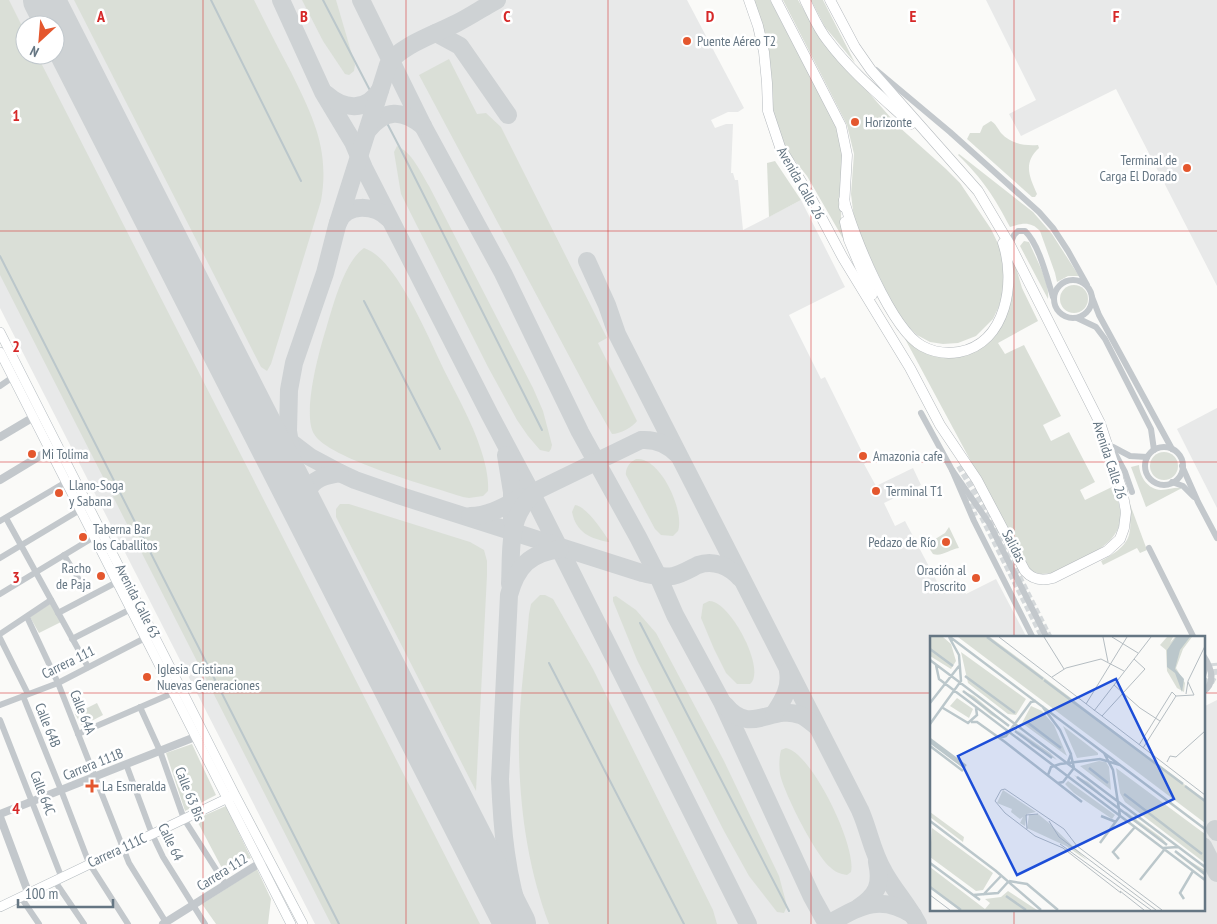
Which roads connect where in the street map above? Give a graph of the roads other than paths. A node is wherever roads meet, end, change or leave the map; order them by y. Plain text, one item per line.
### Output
1 (749, 0) edge
2 (776, 0) edge
3 (805, 0) edge
4 (830, 0) edge
5 (863, 59) junction
6 (959, 169) junction
7 (844, 200) junction
8 (993, 215) junction
9 (1010, 245) junction
10 (1087, 285) junction
11 (1092, 297) junction
12 (1054, 299) junction
13 (1077, 318) junction
14 (884, 323) junction
15 (0, 332) edge
16 (0, 352) edge
17 (13, 377) junction
18 (0, 386) edge
19 (41, 412) junction
20 (921, 413) dead end
21 (33, 417) junction
22 (1100, 423) junction
23 (0, 437) edge
24 (58, 444) junction
25 (1111, 446) junction
26 (1172, 449) junction
27 (50, 450) junction
28 (1154, 450) junction
29 (1147, 457) junction
30 (1182, 466) junction
31 (952, 470) junction
32 (0, 480) edge
33 (66, 482) junction
34 (1172, 482) junction
35 (1132, 492) dead end
36 (1198, 502) junction
37 (80, 510) junction
38 (3, 520) edge
39 (94, 537) junction
40 (1217, 538) edge
41 (21, 545) junction
42 (1148, 548) dead end
43 (64, 555) junction
44 (0, 558) edge
45 (36, 573) junction
46 (78, 578) dead end
47 (117, 582) junction
48 (0, 594) edge
49 (51, 600) junction
50 (131, 609) junction
51 (58, 613) junction
52 (27, 617) junction
53 (0, 634) edge
54 (1032, 636) edge
55 (1046, 636) edge
56 (1193, 636) edge
57 (0, 638) edge
58 (145, 638) junction
59 (72, 639) junction
60 (1204, 657) edge
61 (88, 667) junction
62 (58, 683) junction
63 (1204, 691) edge
64 (173, 693) junction
65 (25, 695) junction
66 (0, 705) edge
67 (140, 707) junction
68 (0, 720) edge
69 (78, 734) junction
70 (195, 737) junction
71 (160, 751) junction
72 (126, 764) junction
73 (95, 777) junction
74 (61, 790) junction
75 (231, 797) junction
76 (33, 801) junction
77 (0, 815) edge
78 (184, 819) junction
79 (152, 834) junction
80 (122, 848) junction
81 (268, 858) junction
82 (260, 863) junction
83 (89, 864) junction
84 (58, 878) junction
85 (226, 885) junction
86 (24, 894) junction
87 (193, 905) junction
88 (0, 907) edge
89 (39, 924) edge
90 (84, 924) edge
91 (128, 924) edge
92 (165, 924) edge
93 (206, 924) edge
94 (292, 924) edge
95 (303, 924) edge

1 - 14 main road, Avenida Calle 26
2 - 7 main road, Avenida Calle 26
3 - 6 main road, Avenida Calle 26
4 - 5 main road, Avenida Calle 26
5 - 6 main road, Avenida Calle 26
5 - 10 street, Avenida Calle 26
6 - 8 main road, Avenida Calle 26
7 - 8 main road
7 - 14 main road, Avenida Calle 26
8 - 9 main road, Avenida Calle 26
9 - 12 street
9 - 22 main road, Avenida Calle 26
10 - 11 street
10 - 12 street
11 - 13 street
11 - 26 street
12 - 13 street
13 - 28 street
14 - 22 main road, Avenida Calle 26
15 - 19 main road, Avenida Calle 63
16 - 17 main road, Avenida Calle 63
17 - 18 street
17 - 21 main road, Avenida Calle 63
19 - 21 street
19 - 24 main road, Avenida Calle 63
20 - 31 street, Salidas
21 - 23 street
21 - 27 main road, Avenida Calle 63
22 - 25 street
24 - 27 street
24 - 75 main road, Avenida Calle 63
25 - 29 street, Avenida Calle 26
25 - 35 street
26 - 28 street
26 - 30 street
27 - 32 street
27 - 33 main road, Avenida Calle 63
28 - 29 street
29 - 34 street
30 - 34 street
30 - 36 street
31 - 54 street, Salidas, bridge
31 - 55 street, Salidas, bridge
33 - 37 main road, Avenida Calle 63
33 - 38 street
34 - 36 street
36 - 40 street
37 - 39 main road, Avenida Calle 63
37 - 41 street
38 - 41 street
39 - 43 street
39 - 47 main road, Avenida Calle 63
41 - 44 street
41 - 45 street
42 - 56 street
43 - 45 street
43 - 46 street
45 - 48 street
45 - 49 street
47 - 50 main road, Avenida Calle 63
47 - 51 street
49 - 51 street
49 - 52 street
50 - 58 main road, Avenida Calle 63
50 - 59 street
51 - 59 street
52 - 53 street
52 - 62 street, Calle 64A
57 - 65 street, Calle 64B
58 - 61 street, Carrera 111
58 - 64 main road, Avenida Calle 63
59 - 61 street
60 - 63 street, bridge
61 - 62 street, Carrera 111
62 - 65 street, Carrera 111
62 - 69 street, Calle 64A
64 - 67 street
64 - 70 main road, Avenida Calle 63
65 - 66 street, Carrera 111
65 - 74 street, Calle 64B
67 - 69 street
67 - 71 street, Calle 63 Bis
68 - 76 street, Calle 64C
69 - 73 street, Calle 64A
70 - 71 street, Carrera 111B
70 - 75 main road, Avenida Calle 63
71 - 72 street, Carrera 111B
71 - 78 street, Calle 63 Bis
72 - 73 street, Carrera 111B
72 - 79 street, Calle 64
73 - 74 street, Carrera 111B
73 - 80 street, Calle 64A
74 - 76 street, Carrera 111B
74 - 83 street, Calle 64B
75 - 78 main road, Carrera 111C
75 - 81 main road, Avenida Calle 63
75 - 82 main road, Avenida Calle 63
76 - 77 street, Carrera 111B
76 - 84 street, Calle 64C
77 - 86 street
78 - 79 main road, Carrera 111C
78 - 85 street, Calle 63 Bis
79 - 80 main road, Carrera 111C
79 - 87 street, Calle 64
80 - 83 main road, Carrera 111C
80 - 92 street, Calle 64A
81 - 82 street, Carrera 112
81 - 95 main road, Avenida Calle 63
82 - 85 street, Carrera 112
82 - 94 main road, Avenida Calle 63
83 - 84 main road, Carrera 111C
83 - 91 street, Calle 64B
84 - 86 main road, Carrera 111C
84 - 90 street, Calle 64C
85 - 87 street, Carrera 112
86 - 88 main road, Carrera 111C
86 - 89 street
87 - 92 street, Carrera 112
87 - 93 street, Calle 64

